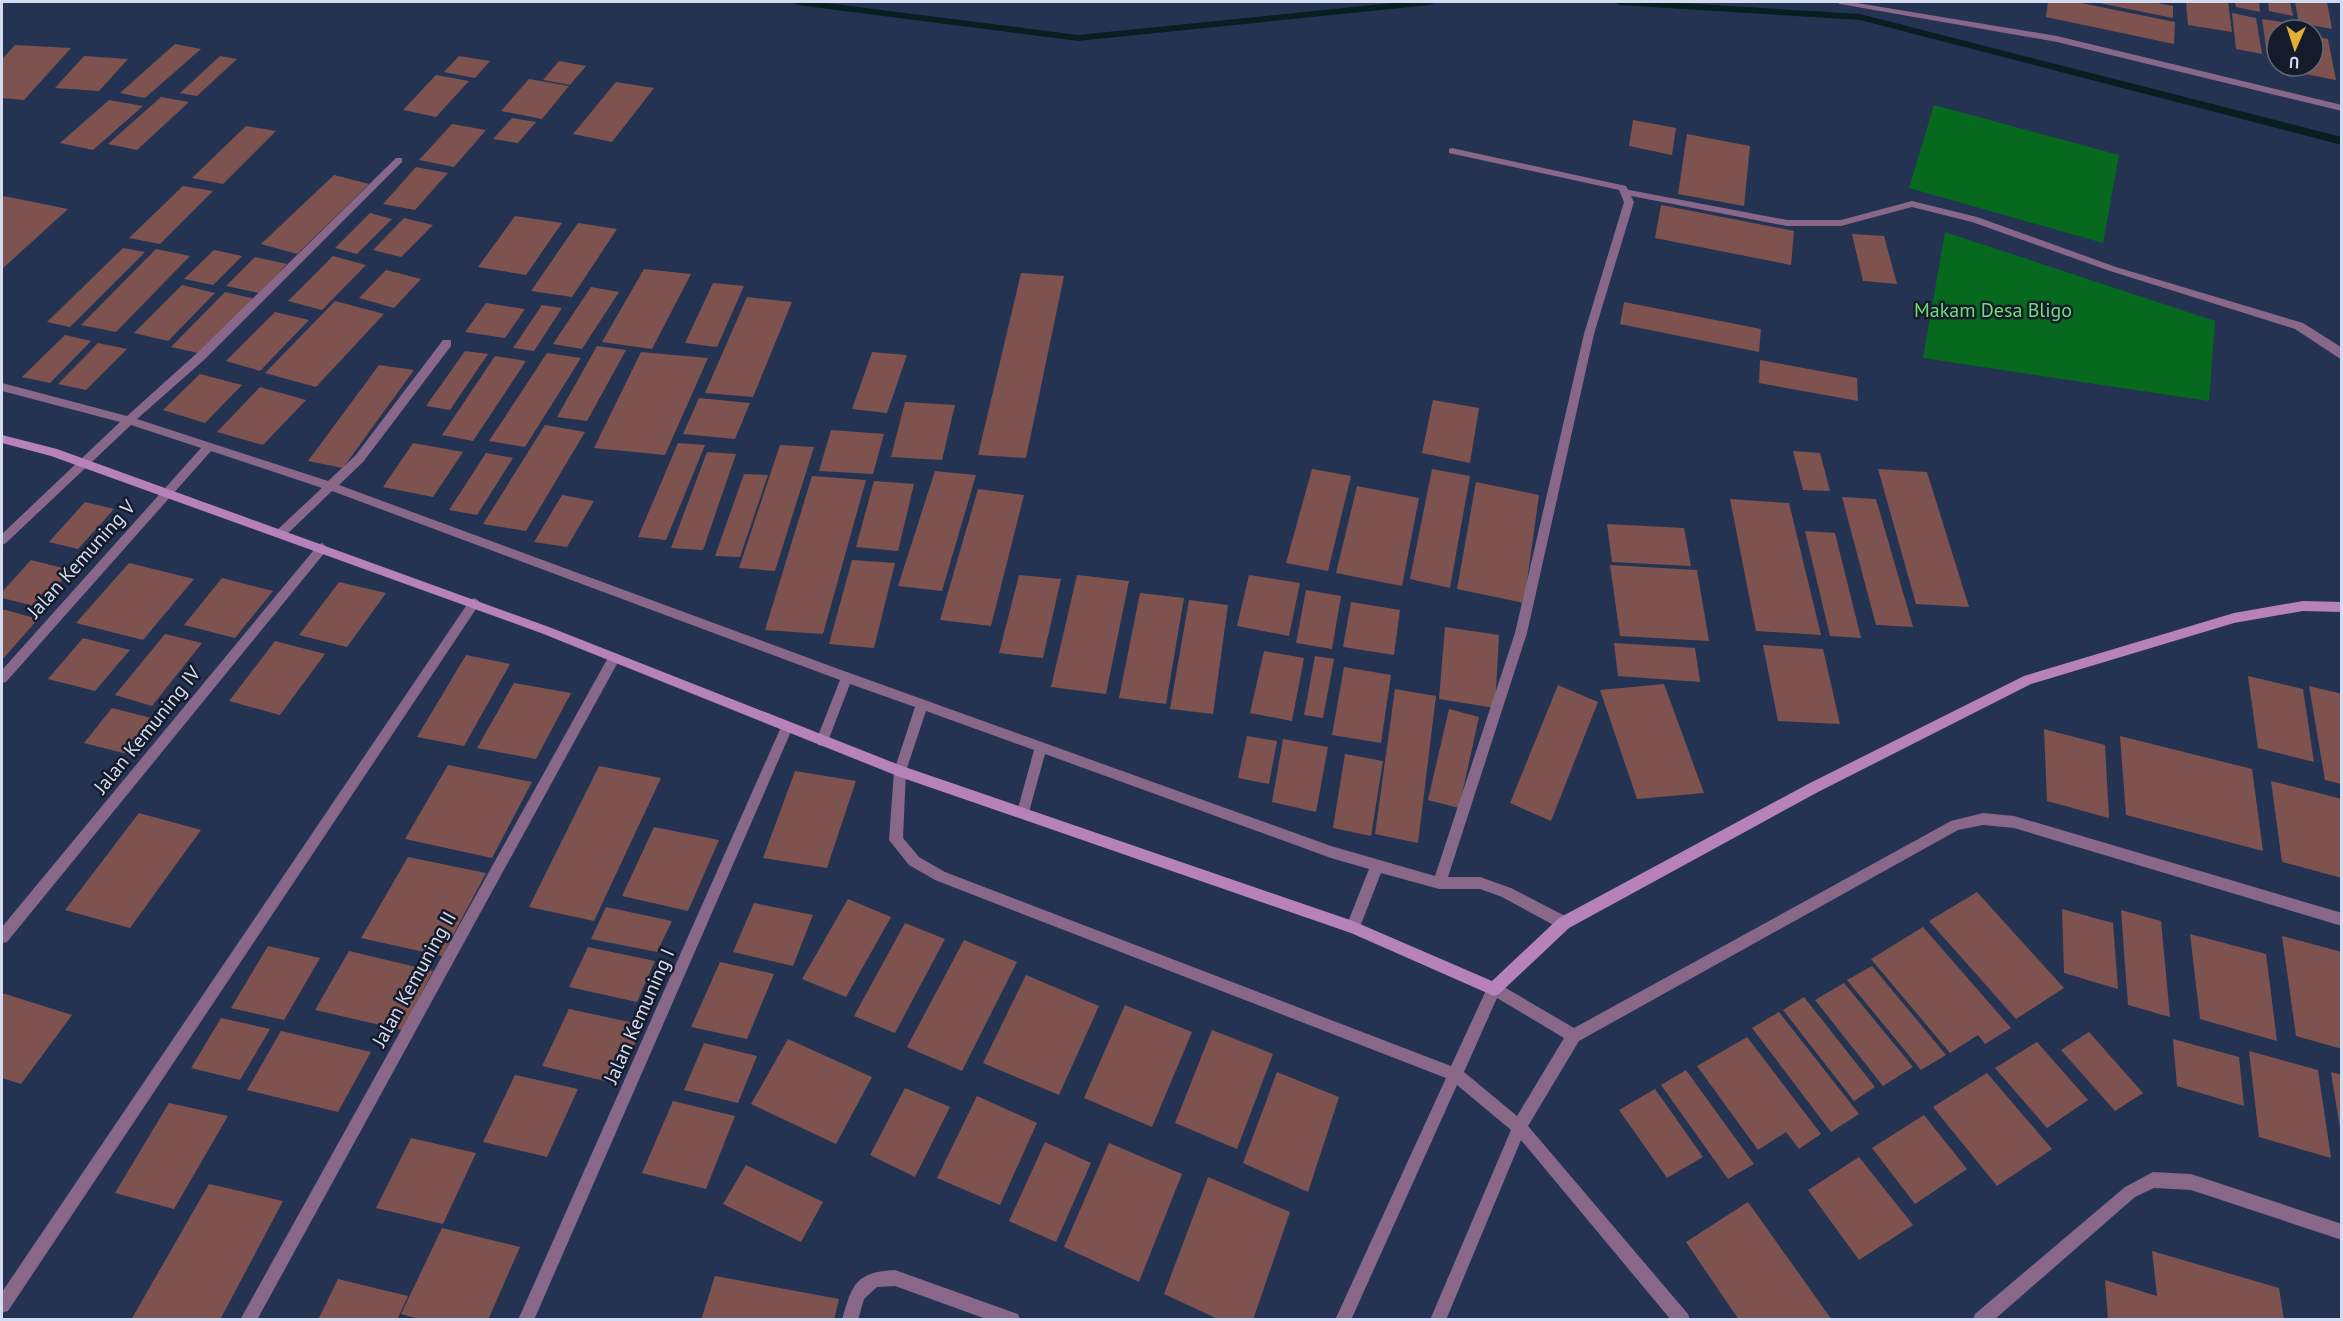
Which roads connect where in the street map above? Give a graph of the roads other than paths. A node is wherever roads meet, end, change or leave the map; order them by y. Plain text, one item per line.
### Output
1 (1840, 2) edge
2 (2342, 108) edge
3 (1452, 151) dead end
4 (399, 160) dead end
5 (1624, 192) junction
6 (447, 343) dead end
7 (2342, 356) edge
8 (2, 387) edge
9 (129, 420) junction
10 (2, 439) edge
11 (209, 446) junction
12 (84, 463) junction
13 (327, 490) junction
14 (166, 494) junction
15 (280, 534) junction
16 (2, 540) edge
17 (322, 548) junction
18 (474, 603) junction
19 (2342, 607) edge
20 (614, 658) junction
21 (847, 677) junction
22 (2, 678) edge
23 (922, 703) junction
24 (786, 727) junction
25 (822, 741) junction
26 (1041, 746) junction
27 (900, 771) junction
28 (1023, 812) junction
29 (1375, 870) junction
30 (1439, 883) junction
31 (2342, 920) edge
32 (1564, 923) junction
33 (1353, 927) junction
34 (2, 937) edge
35 (1494, 989) junction
36 (1574, 1036) junction
37 (1456, 1075) junction
38 (1519, 1127) junction
39 (2342, 1232) edge
40 (2, 1305) edge
41 (248, 1320) edge
42 (526, 1320) edge
43 (850, 1320) edge
44 (1012, 1320) edge
45 (1343, 1320) edge
46 (1438, 1320) edge
47 (1682, 1320) edge
48 (1981, 1320) edge

1 - 2 street
3 - 5 street
4 - 9 street
5 - 7 street
5 - 30 street
6 - 13 street
8 - 9 street
9 - 11 street
9 - 12 street
10 - 12 street
11 - 13 street
11 - 14 street, Jalan Kemuning V
12 - 14 street
12 - 16 street
13 - 15 street
13 - 21 street
14 - 15 street
14 - 22 street, Jalan Kemuning V
15 - 17 street
17 - 18 street
17 - 34 street, Jalan Kemuning IV
18 - 20 street
18 - 40 street
19 - 32 street
20 - 24 street
20 - 41 street, Jalan Kemuning II
21 - 23 street
21 - 25 street
23 - 26 street
23 - 27 street
24 - 25 street
24 - 42 street, Jalan Kemuning I
25 - 27 street
26 - 28 street
26 - 29 street
27 - 28 street
27 - 37 street
28 - 33 street
29 - 30 street
29 - 33 street
30 - 32 street
31 - 36 street
32 - 35 street
33 - 35 street
35 - 36 street
35 - 37 street
36 - 38 street
37 - 38 street
37 - 45 street
38 - 46 street
38 - 47 street
39 - 48 street
43 - 44 street

